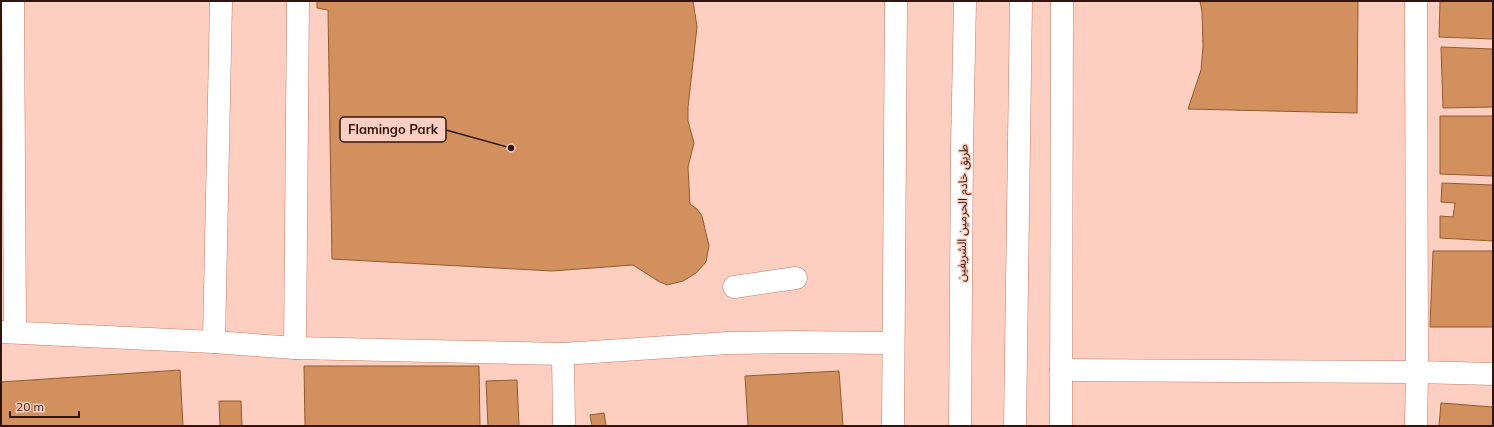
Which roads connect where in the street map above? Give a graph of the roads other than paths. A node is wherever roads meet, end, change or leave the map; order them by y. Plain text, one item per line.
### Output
1 (13, 1) edge
2 (221, 1) edge
3 (298, 1) edge
4 (896, 1) edge
5 (966, 1) edge
6 (1021, 1) edge
7 (1062, 1) edge
8 (1416, 1) edge
9 (7, 163) edge
10 (796, 278) dead end
11 (734, 287) dead end
12 (8, 332) edge
13 (214, 342) junction
14 (893, 343) junction
15 (295, 348) junction
16 (563, 354) junction
17 (1061, 370) junction
18 (1417, 372) junction
19 (1493, 374) edge
20 (564, 426) edge
21 (893, 426) edge
22 (960, 426) edge
23 (1015, 426) edge
24 (1060, 426) edge
25 (1416, 426) edge

1 - 9 main road
2 - 13 main road
3 - 15 main road
4 - 14 main road
5 - 22 main road, طريق خادم الحرمين الشريفين
6 - 23 main road
7 - 17 main road
8 - 18 main road
9 - 12 main road
10 - 11 main road
12 - 13 main road
13 - 15 main road
14 - 16 main road
14 - 21 main road
15 - 16 main road
16 - 20 main road
17 - 18 main road
17 - 24 main road
18 - 19 main road
18 - 25 main road

